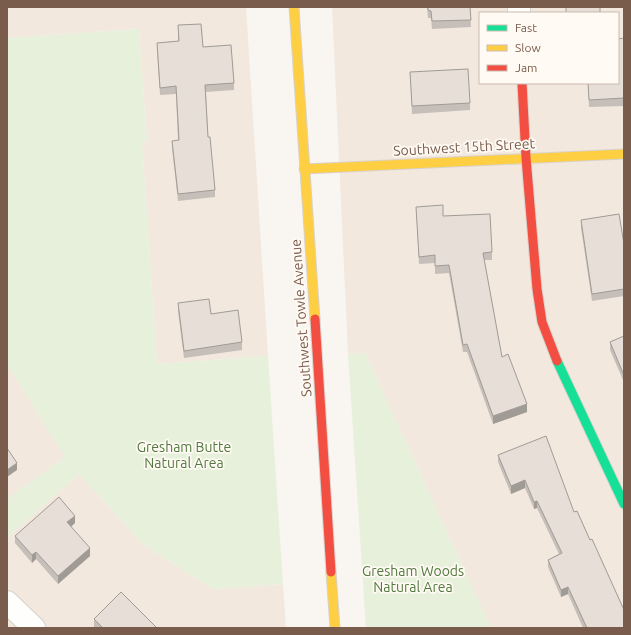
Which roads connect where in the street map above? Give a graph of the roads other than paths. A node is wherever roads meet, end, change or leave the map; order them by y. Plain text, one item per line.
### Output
1 (294, 7) edge
2 (522, 84) edge
3 (624, 154) edge
4 (526, 158) junction
5 (304, 169) junction
6 (624, 504) edge
7 (7, 602) edge
8 (34, 628) edge
9 (335, 628) edge

1 - 5 street, Southwest Towle Avenue
2 - 4 street
3 - 4 street, Southwest 15th Street
4 - 5 street, Southwest 15th Street
4 - 6 street
5 - 9 street, Southwest Towle Avenue
7 - 8 street

